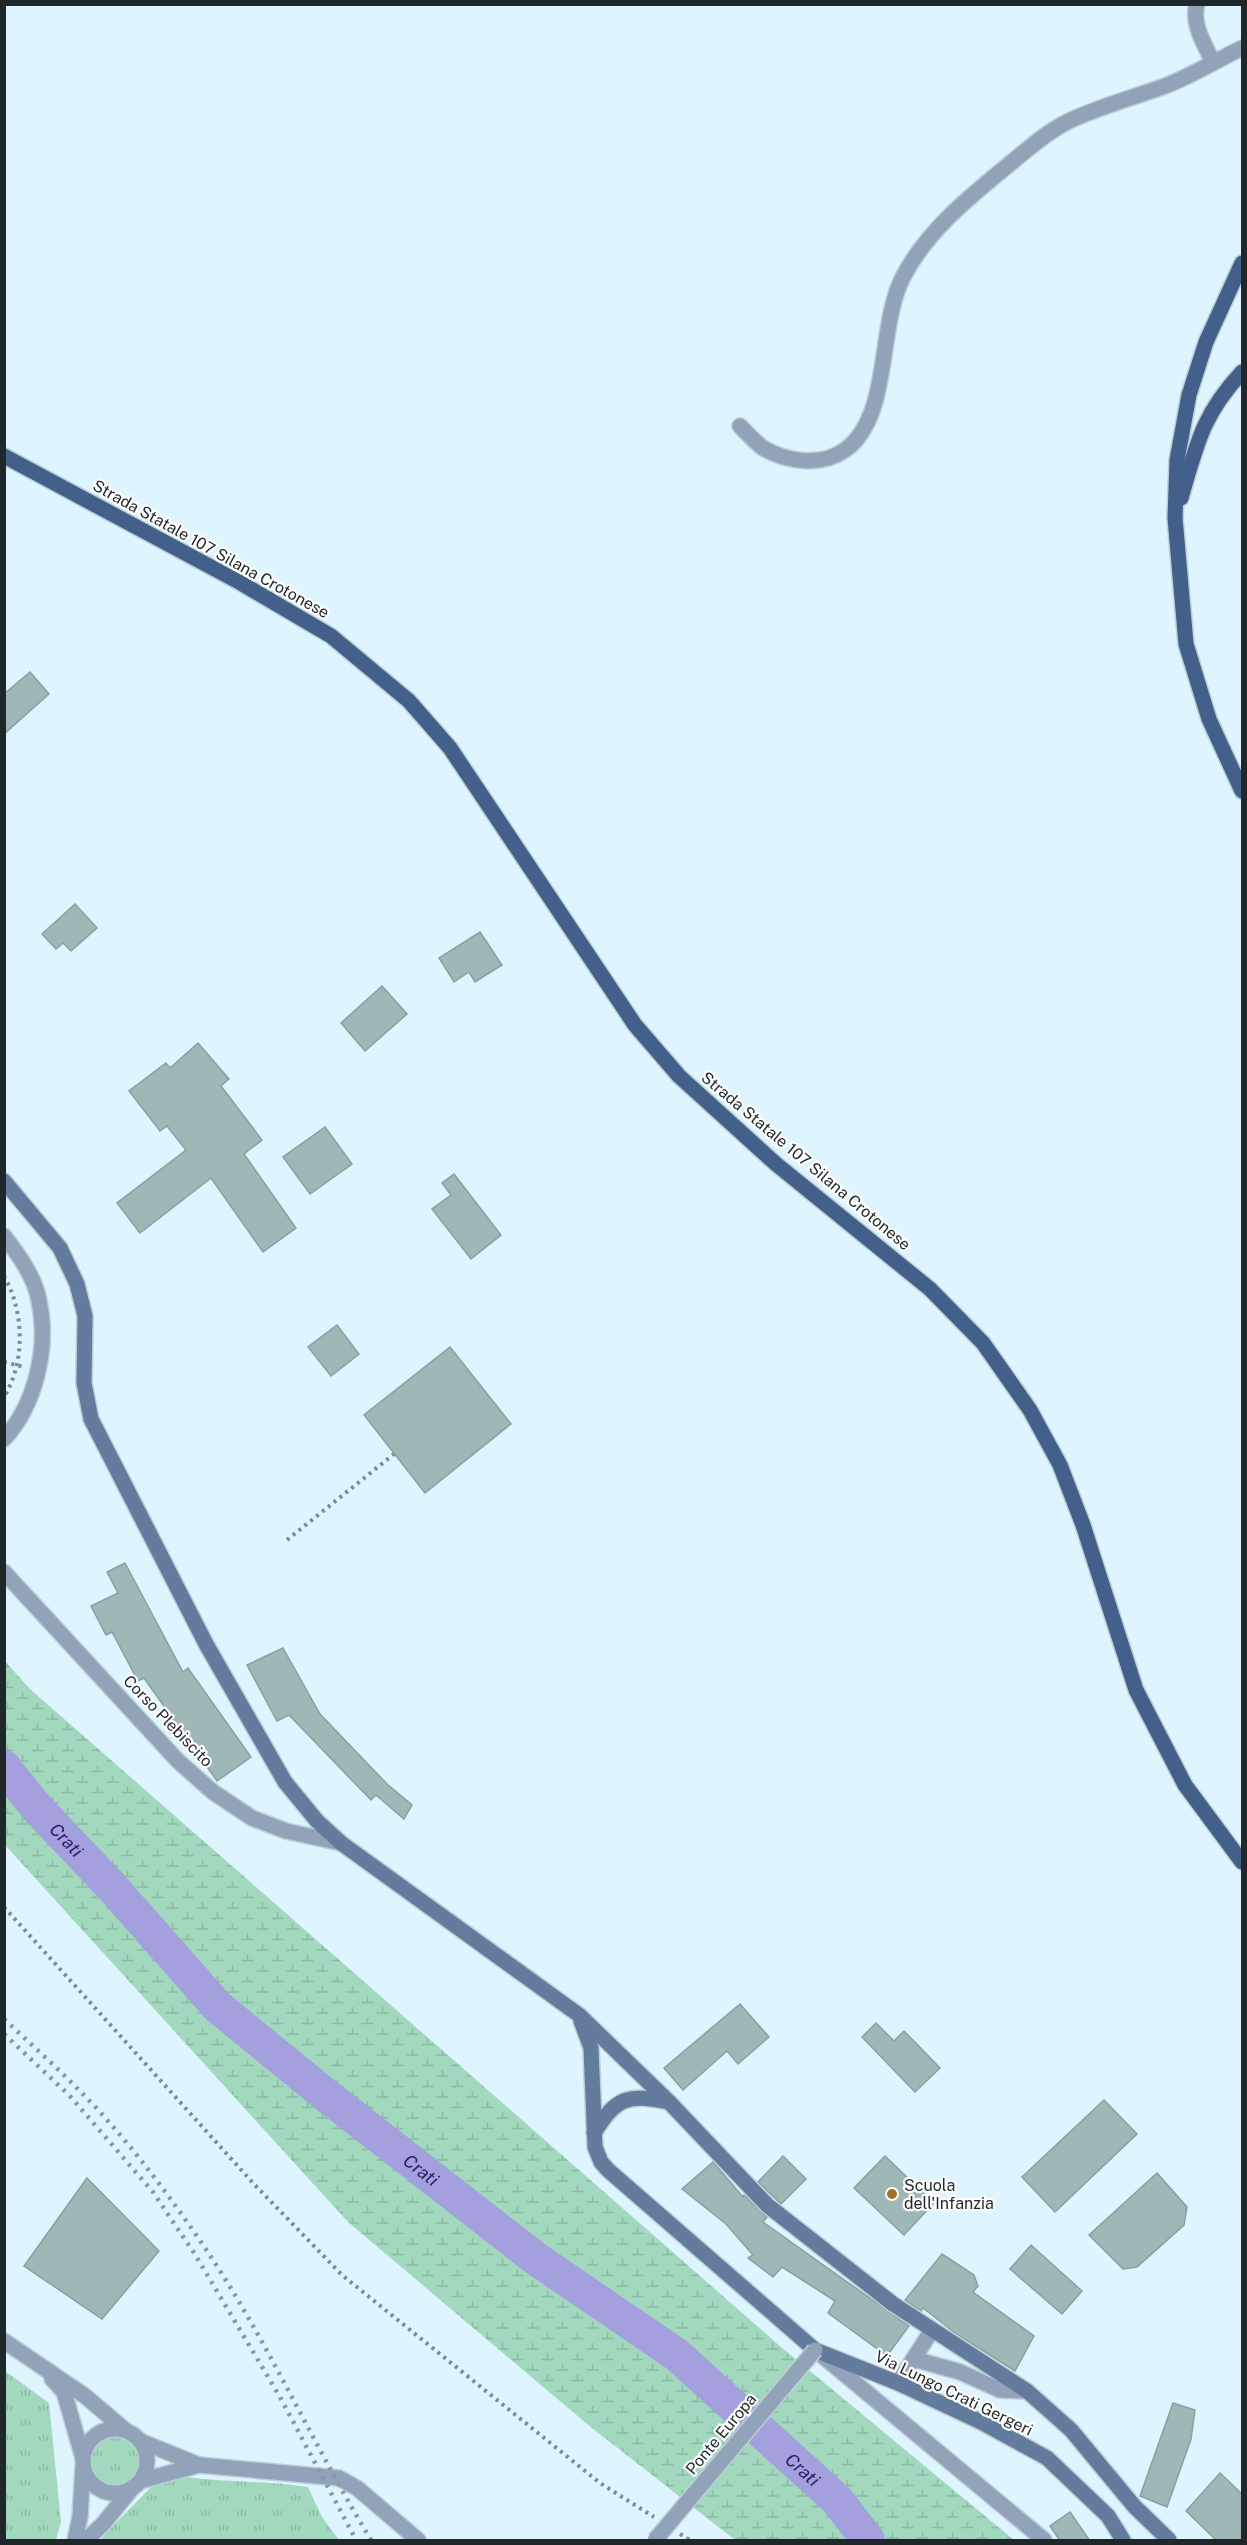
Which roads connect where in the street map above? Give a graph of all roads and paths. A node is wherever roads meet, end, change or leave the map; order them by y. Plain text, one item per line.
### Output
1 (1197, 4) edge
2 (1242, 48) edge
3 (1213, 62) junction
4 (1242, 263) edge
5 (1242, 372) edge
6 (740, 426) dead end
7 (4, 456) edge
8 (1175, 518) junction
9 (1242, 791) edge
10 (4, 1180) edge
11 (4, 1236) edge
12 (4, 1276) edge
13 (4, 1362) edge
14 (16, 1365) junction
15 (4, 1397) edge
16 (8, 1436) edge
17 (394, 1454) dead end
18 (286, 1540) dead end
19 (4, 1572) edge
20 (341, 1843) junction
21 (1242, 1862) edge
22 (4, 1907) edge
23 (579, 2015) junction
24 (669, 2102) junction
25 (594, 2133) junction
26 (933, 2330) junction
27 (4, 2342) edge
28 (815, 2350) junction
29 (914, 2359) junction
30 (43, 2367) junction
31 (898, 2383) junction
32 (1027, 2391) junction
33 (125, 2430) junction
34 (140, 2441) junction
35 (83, 2461) junction
36 (199, 2465) junction
37 (136, 2484) junction
38 (660, 2521) dead end
39 (670, 2528) dead end
40 (75, 2541) edge
41 (86, 2541) edge
42 (418, 2541) edge
43 (655, 2541) edge
44 (690, 2541) edge
45 (1044, 2541) edge
46 (1124, 2541) edge
47 (1169, 2541) edge

1 - 3 street
2 - 3 street
3 - 6 street
4 - 8 main road
5 - 8 main road
7 - 21 main road, Strada Statale 107 Silana Crotonese
8 - 9 main road
10 - 20 street
11 - 16 street
12 - 14 path
13 - 14 path
14 - 15 path
17 - 18 path
19 - 20 street, Corso Plebiscito
20 - 23 street
22 - 38 path
23 - 24 street
23 - 25 street, Via Lungo Crati Gergeri
24 - 25 street
24 - 26 street
25 - 28 street, Via Lungo Crati Gergeri
26 - 29 street
26 - 32 street
27 - 30 street
28 - 31 street, Via Lungo Crati Gergeri
28 - 43 street, Ponte Europa, bridge
28 - 45 street
29 - 31 street
29 - 32 street
30 - 33 street
30 - 35 street
31 - 46 street, Via Lungo Crati Gergeri
32 - 47 street
33 - 34 street
33 - 35 street
34 - 36 street
34 - 37 street
35 - 37 street
35 - 40 street
36 - 37 street
36 - 42 street
37 - 41 street
39 - 44 path

